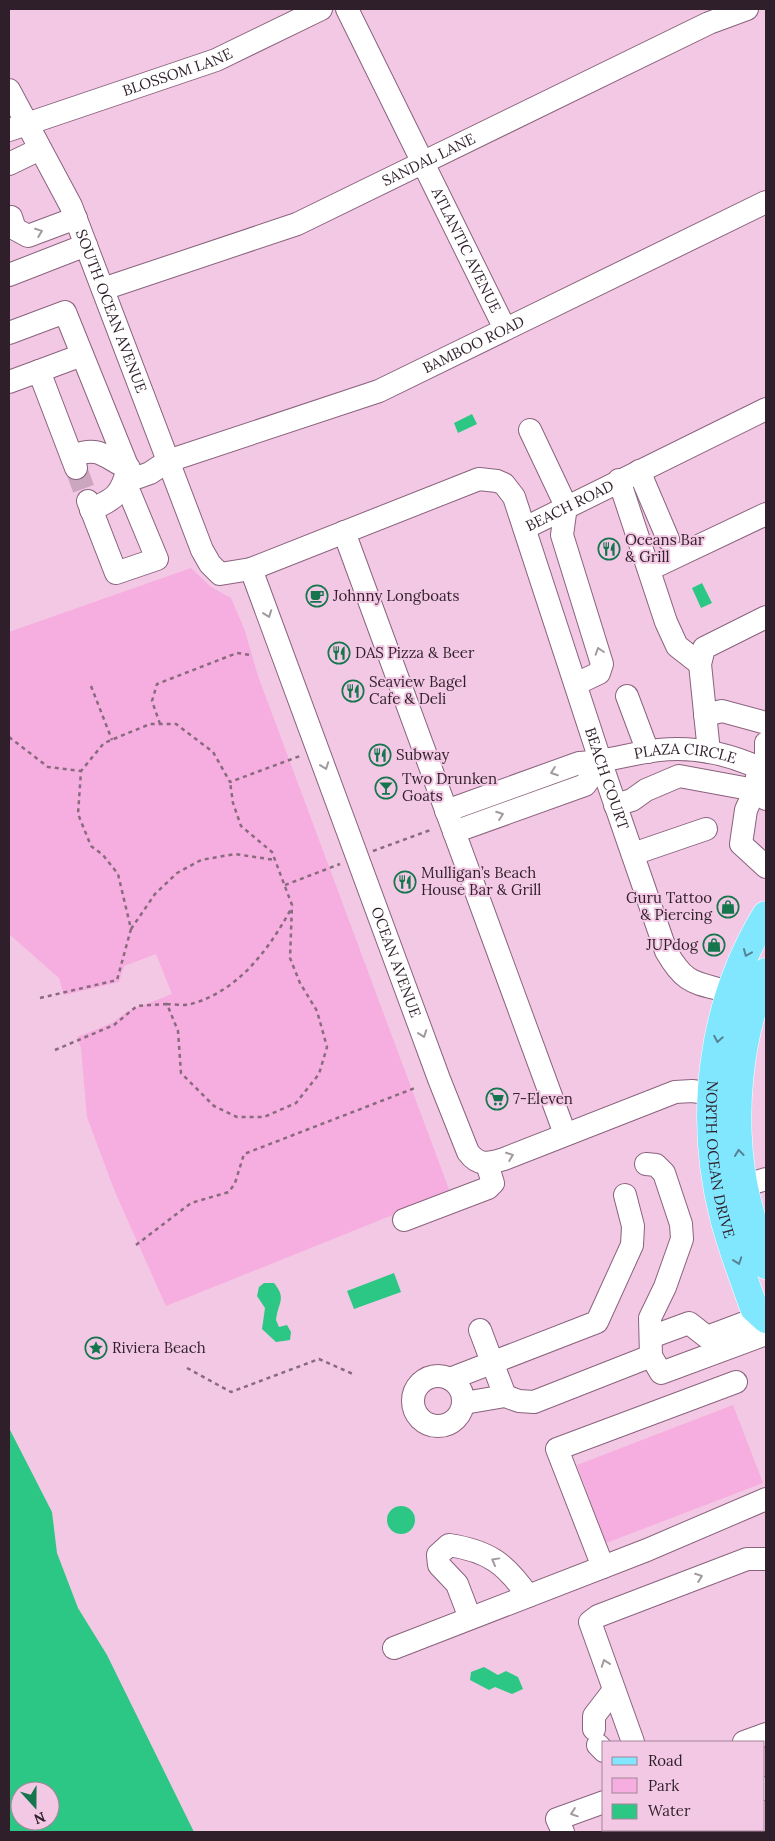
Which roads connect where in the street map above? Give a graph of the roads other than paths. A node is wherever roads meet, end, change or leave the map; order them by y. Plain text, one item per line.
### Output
1 (321, 9) edge
2 (347, 9) edge
3 (747, 9) edge
4 (9, 90) edge
5 (18, 127) edge
6 (40, 149) junction
7 (423, 162) junction
8 (9, 164) edge
9 (766, 202) edge
10 (11, 217) dead end
11 (76, 218) junction
12 (86, 245) junction
13 (9, 275) edge
14 (103, 289) junction
15 (505, 329) junction
16 (9, 333) edge
17 (82, 356) junction
18 (40, 371) junction
19 (9, 382) edge
20 (766, 408) edge
21 (530, 430) dead end
22 (168, 461) junction
23 (126, 476) junction
24 (629, 476) junction
25 (566, 506) junction
26 (766, 514) edge
27 (525, 528) junction
28 (344, 532) junction
29 (668, 538) dead end
30 (251, 568) junction
31 (650, 569) junction
32 (766, 617) edge
33 (700, 664) junction
34 (576, 684) junction
35 (627, 696) dead end
36 (705, 715) junction
37 (766, 723) edge
38 (766, 743) edge
39 (700, 751) junction
40 (648, 752) junction
41 (601, 762) junction
42 (762, 776) edge
43 (689, 778) junction
44 (616, 805) junction
45 (446, 811) junction
46 (706, 829) dead end
47 (454, 832) junction
48 (633, 854) junction
49 (766, 867) edge
50 (766, 915) edge
51 (766, 972) edge
52 (730, 992) junction
53 (712, 1093) junction
54 (738, 1097) junction
55 (565, 1134) junction
56 (487, 1164) junction
57 (646, 1164) dead end
58 (755, 1182) edge
59 (625, 1195) dead end
60 (404, 1220) dead end
61 (766, 1265) edge
62 (765, 1323) edge
63 (480, 1330) dead end
64 (651, 1347) junction
65 (492, 1362) junction
66 (450, 1379) junction
67 (736, 1382) dead end
68 (505, 1396) junction
69 (464, 1403) junction
70 (766, 1500) edge
71 (766, 1559) edge
72 (603, 1567) junction
73 (528, 1596) junction
74 (470, 1618) junction
75 (394, 1648) dead end
76 (614, 1690) junction
77 (766, 1734) edge
78 (633, 1741) edge
79 (747, 1741) edge
80 (599, 1742) edge
81 (602, 1803) edge
82 (563, 1832) edge

1 - 5 street, BLOSSOM LANE
2 - 7 street, ATLANTIC AVENUE
3 - 7 street, SANDAL LANE
4 - 5 street, SOUTH OCEAN AVENUE
5 - 6 street, SOUTH OCEAN AVENUE
6 - 8 street
6 - 11 street, SOUTH OCEAN AVENUE
7 - 14 street, SANDAL LANE
7 - 15 street, ATLANTIC AVENUE
9 - 15 street, BAMBOO ROAD
10 -> 11 street
11 - 12 street, SOUTH OCEAN AVENUE
12 - 13 street
12 - 14 street, SOUTH OCEAN AVENUE
14 - 22 street, SOUTH OCEAN AVENUE
15 - 22 street, BAMBOO ROAD
16 - 17 street
17 - 18 street
17 - 23 street
18 - 19 street
18 - 23 street
20 - 24 street, BEACH ROAD
21 - 25 street
22 - 23 street, BAMBOO ROAD
22 - 30 street, SOUTH OCEAN AVENUE
23 - 23 street
24 - 25 street, BEACH ROAD
24 - 29 street
24 - 31 street
25 - 27 street, BEACH ROAD
34 -> 25 street
26 - 31 street
27 - 28 street, BEACH ROAD
27 - 34 street, BEACH COURT
28 - 30 street, BEACH ROAD
28 - 45 street
30 -> 56 street, OCEAN AVENUE
31 - 33 street
32 - 33 street
33 - 36 street
34 - 41 street, BEACH COURT
35 - 40 street
36 - 37 street
36 - 39 street
38 - 42 street
39 - 40 street, PLAZA CIRCLE
39 - 42 street, PLAZA CIRCLE
39 - 43 street
40 - 41 street, PLAZA CIRCLE
41 - 44 street, BEACH COURT
41 -> 45 street, PLAZA CIRCLE
47 -> 41 street
42 - 43 street
42 - 49 street
43 - 44 street
44 - 48 street, BEACH COURT
45 - 47 street
46 - 48 street
47 - 55 street
48 - 52 street, BEACH COURT
50 -> 52 main road, NORTH OCEAN DRIVE
51 - 54 main road, NORTH OCEAN DRIVE
52 -> 53 main road, NORTH OCEAN DRIVE
53 - 54 street
53 - 55 street
53 -> 62 main road, NORTH OCEAN DRIVE
58 -> 54 main road, NORTH OCEAN DRIVE
56 -> 55 street
56 - 60 street
57 - 64 street
58 - 61 main road, NORTH OCEAN DRIVE
59 - 65 street
62 - 64 street
62 - 64 street
63 - 65 street
64 - 68 street
65 - 66 street
65 - 68 street
66 - 69 street
66 - 69 street
67 - 72 street
68 - 69 street
70 - 72 street
76 -> 71 street
72 - 73 street
73 - 74 street
73 -> 74 street
74 - 75 street
76 - 78 street
76 - 80 street
77 - 79 street
81 -> 82 street

